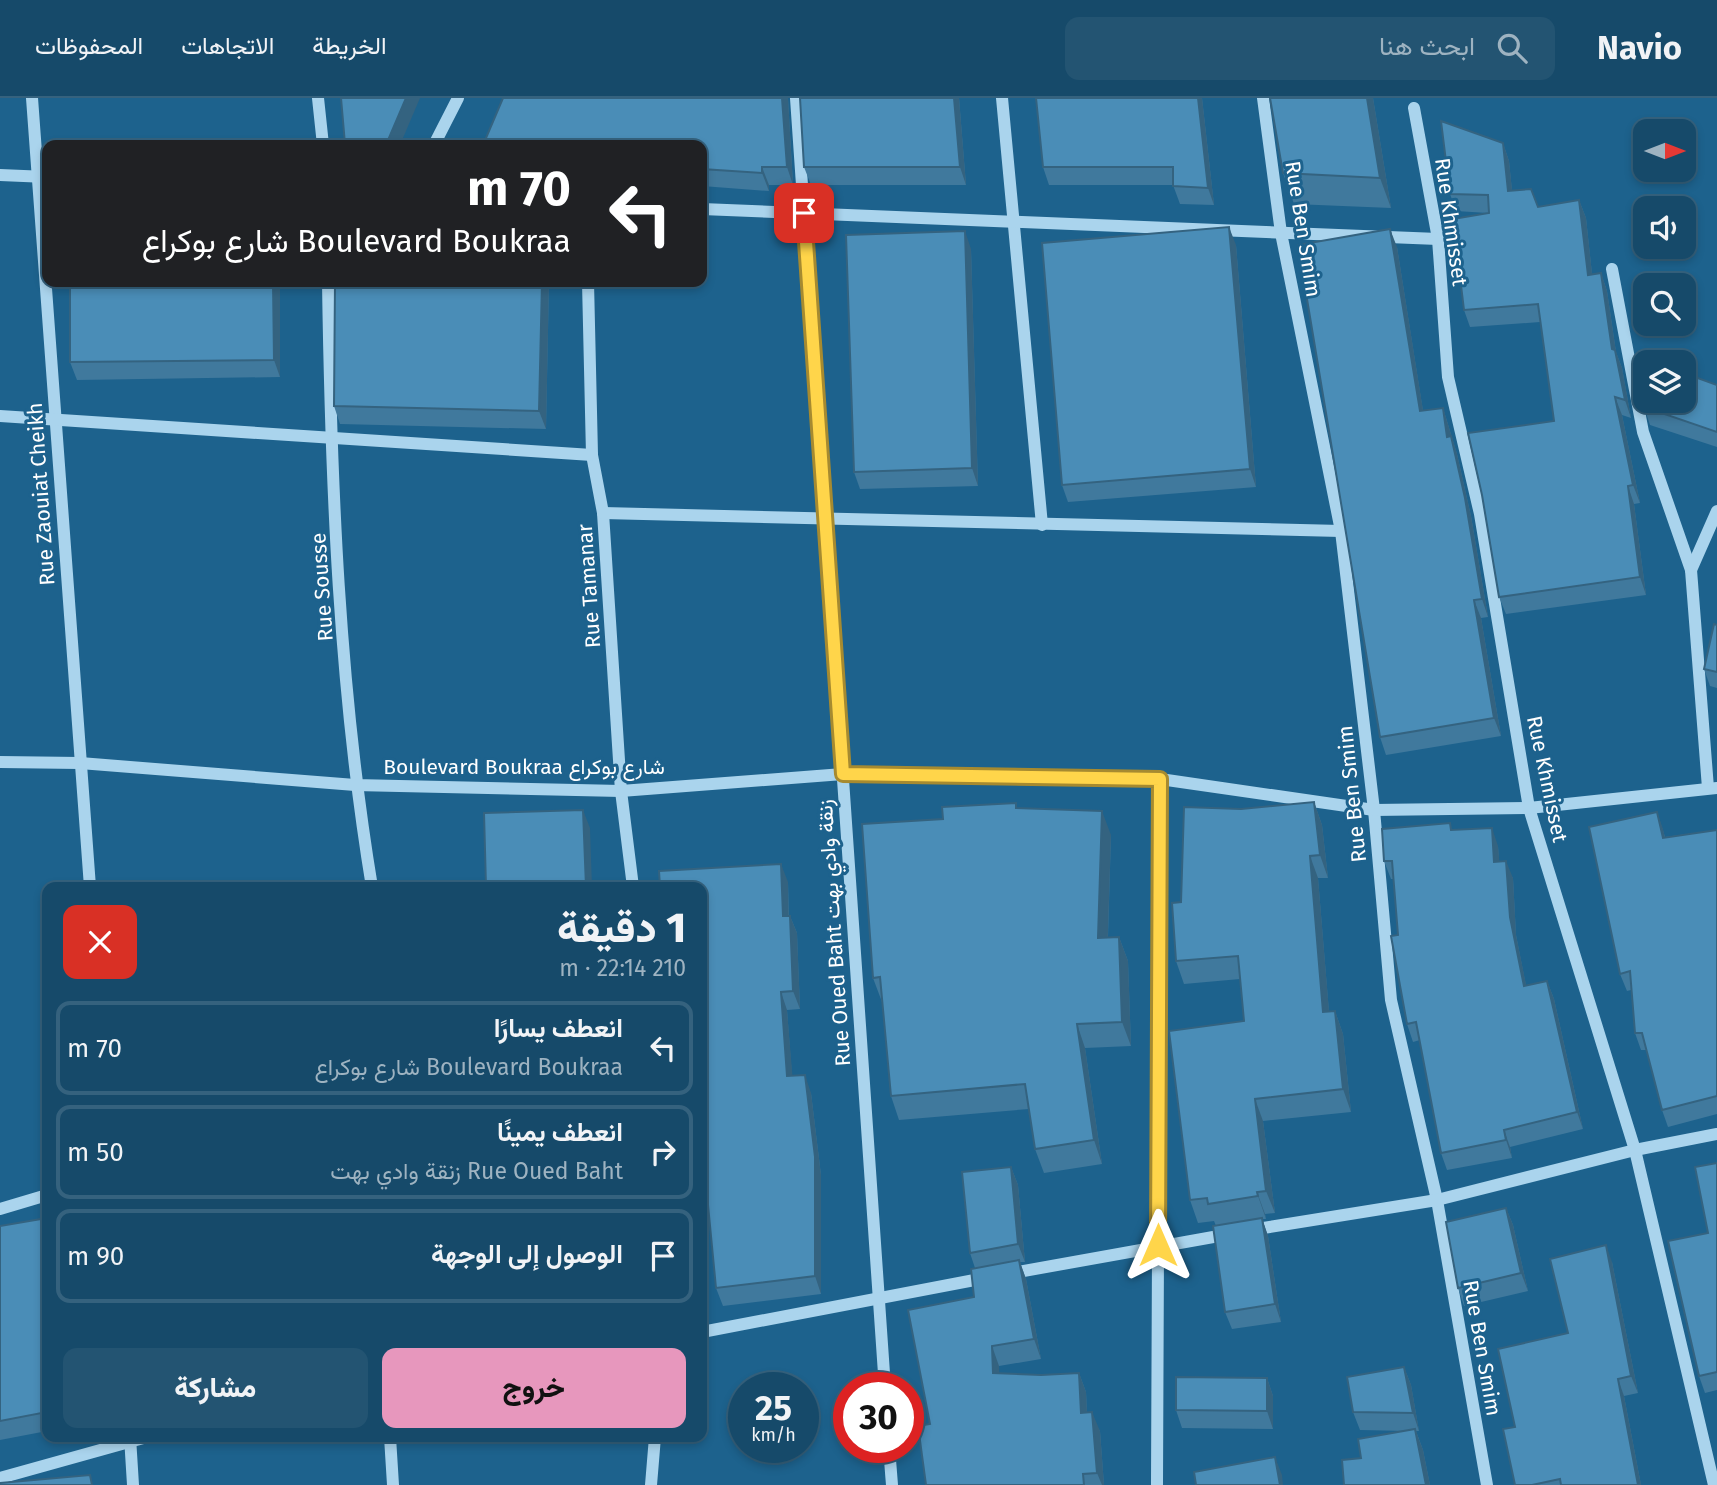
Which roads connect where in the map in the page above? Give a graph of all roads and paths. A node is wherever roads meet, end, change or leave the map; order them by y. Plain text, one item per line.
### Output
1 (32, 98) edge
2 (318, 98) edge
3 (458, 98) edge
4 (796, 98) edge
5 (1002, 98) edge
6 (1264, 98) edge
7 (1414, 108) dead end
8 (322, 140) edge
9 (437, 140) edge
10 (42, 170) edge
11 (0, 175) edge
12 (42, 177) edge
13 (707, 209) edge
14 (804, 213) junction
15 (1013, 220) junction
16 (1281, 233) junction
17 (1438, 239) junction
18 (1612, 269) dead end
19 (48, 287) edge
20 (328, 287) edge
21 (588, 287) edge
22 (0, 416) edge
23 (55, 419) junction
24 (331, 438) junction
25 (593, 455) junction
26 (1717, 511) edge
27 (603, 513) junction
28 (826, 519) junction
29 (1042, 525) junction
30 (1341, 530) junction
31 (1690, 570) junction
32 (0, 762) edge
33 (80, 763) junction
34 (843, 774) junction
35 (1160, 779) junction
36 (355, 785) junction
37 (1712, 788) edge
38 (621, 791) junction
39 (1529, 808) junction
40 (1374, 810) junction
41 (90, 882) edge
42 (371, 882) edge
43 (633, 882) edge
44 (1717, 1134) edge
45 (1635, 1150) junction
46 (42, 1196) edge
47 (1437, 1200) junction
48 (0, 1209) edge
49 (1158, 1245) junction
50 (879, 1298) junction
51 (707, 1331) edge
52 (884, 1372) edge
53 (117, 1442) edge
54 (130, 1442) edge
55 (390, 1442) edge
56 (655, 1442) edge
57 (890, 1463) edge
58 (0, 1478) edge
59 (133, 1485) edge
60 (393, 1485) edge
61 (651, 1485) edge
62 (892, 1485) edge
63 (1157, 1485) edge
64 (1487, 1485) edge
65 (1714, 1485) edge

1 - 10 street, Rue Zaouiat Cheikh
2 - 8 street
3 - 9 street
4 - 14 street, Rue Oued Baht زنقة وادي بهت
5 - 15 street
6 - 16 street, Rue Ben Smim
7 - 17 street, Rue Khmisset
11 - 12 street
13 - 14 street
14 - 15 street
14 - 28 street, Rue Oued Baht زنقة وادي بهت
15 - 16 street
15 - 29 street
16 - 17 street
16 - 30 street, Rue Ben Smim
17 - 39 street, Rue Khmisset
18 - 31 street
19 - 23 street, Rue Zaouiat Cheikh
20 - 24 street, Rue Sousse
21 - 25 street, Rue Tamanar
22 - 23 street
23 - 24 street
23 - 33 street, Rue Zaouiat Cheikh
24 - 25 street
24 - 36 street, Rue Sousse
25 - 27 street, Rue Tamanar
26 - 31 street
27 - 28 street
27 - 38 street, Rue Tamanar
28 - 29 street
28 - 34 street, Rue Oued Baht زنقة وادي بهت
29 - 30 street
30 - 40 street, Rue Ben Smim
31 - 37 street
32 - 33 street, Boulevard Boukraa شارع بوكراع
33 - 36 street, Boulevard Boukraa شارع بوكراع
33 - 41 street, Rue Zaouiat Cheikh
34 - 35 street, Boulevard Boukraa شارع بوكراع
34 - 38 street, Boulevard Boukraa شارع بوكراع
34 - 50 street, Rue Oued Baht زنقة وادي بهت
35 - 40 street, Boulevard Boukraa شارع بوكراع
35 - 49 street
36 - 38 street, Boulevard Boukraa شارع بوكراع
36 - 42 street, Rue Sousse
37 - 39 street, Boulevard Boukraa شارع بوكراع
38 - 43 street, Rue Tamanar
39 - 40 street, Boulevard Boukraa شارع بوكراع
39 - 45 street, Rue Khmisset
40 - 47 street, Rue Ben Smim
44 - 45 street
45 - 47 street
45 - 65 street, Rue Khmisset
46 - 48 street
47 - 49 street
47 - 64 street, Rue Ben Smim
49 - 50 street
49 - 63 street
50 - 51 street
50 - 52 street, Rue Oued Baht زنقة وادي بهت
53 - 58 street
54 - 59 street
55 - 60 street
56 - 61 street
57 - 62 street

